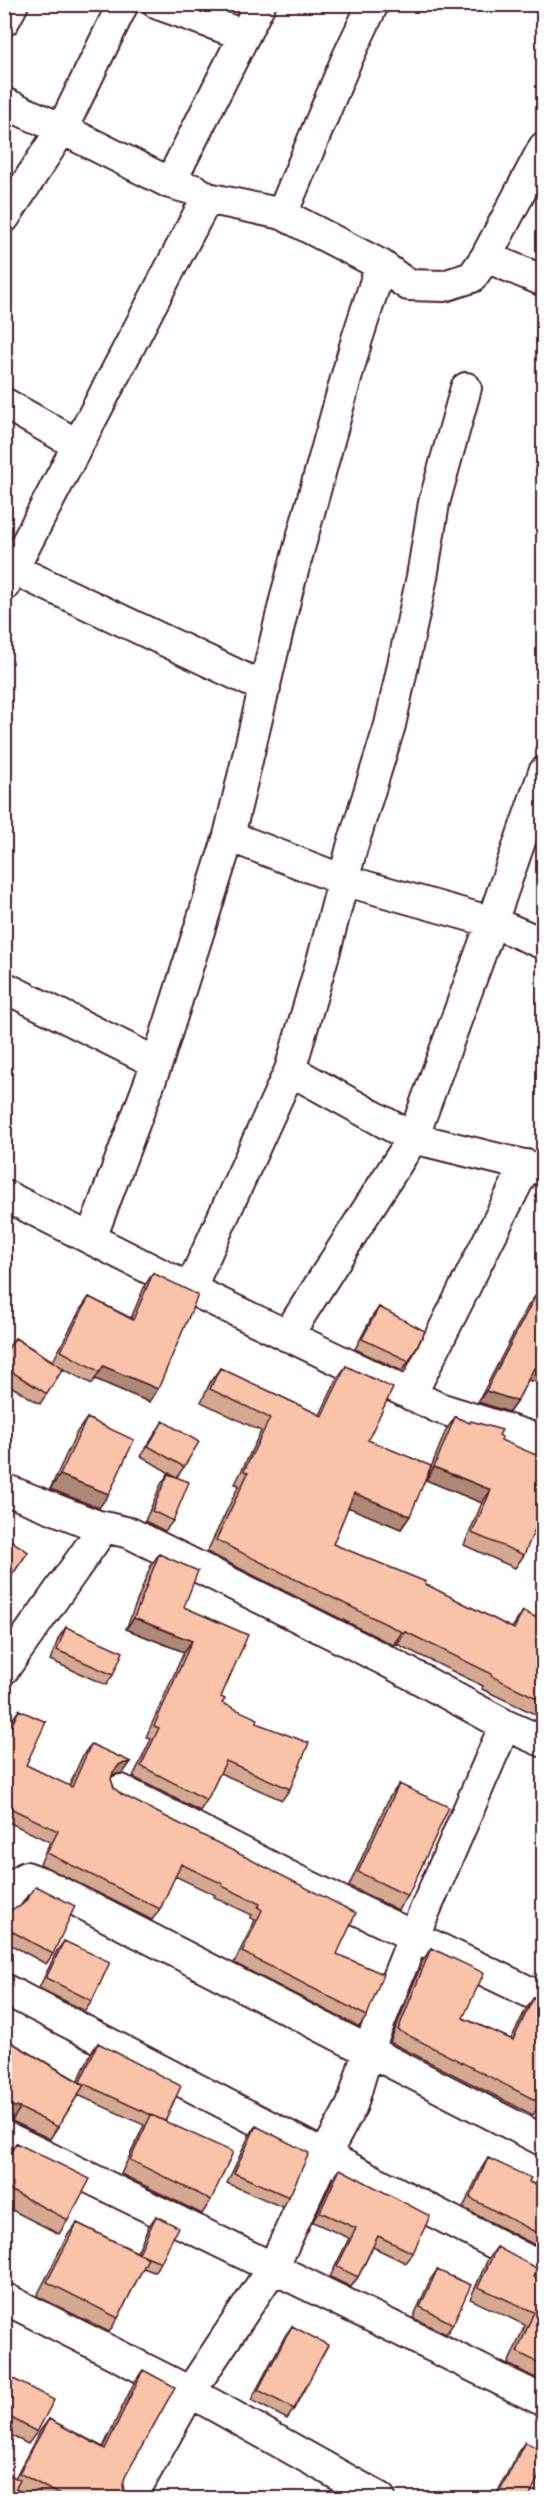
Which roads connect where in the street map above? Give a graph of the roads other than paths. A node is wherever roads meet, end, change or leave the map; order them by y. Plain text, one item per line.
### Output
1 (13, 4) edge
2 (123, 4) edge
3 (158, 4) edge
4 (260, 4) edge
5 (373, 4) edge
6 (4, 21) edge
7 (244, 36) junction
8 (4, 103) edge
9 (62, 129) junction
10 (543, 147) edge
11 (170, 183) junction
12 (207, 198) junction
13 (282, 214) junction
14 (4, 218) edge
15 (486, 257) junction
16 (381, 265) junction
17 (543, 280) edge
18 (466, 388) dead end
19 (4, 403) edge
20 (78, 446) junction
21 (8, 573) edge
22 (265, 688) junction
23 (543, 772) edge
24 (229, 837) junction
25 (343, 880) junction
26 (492, 922) junction
27 (543, 944) edge
28 (4, 987) edge
29 (157, 1063) junction
30 (290, 1071) junction
31 (413, 1138) junction
32 (535, 1168) edge
33 (4, 1195) edge
34 (91, 1238) junction
35 (190, 1289) junction
36 (287, 1336) junction
37 (411, 1395) junction
38 (543, 1441) edge
39 (4, 1489) edge
40 (104, 1527) junction
41 (4, 1669) edge
42 (505, 1725) junction
43 (543, 1742) edge
44 (121, 1790) dead end
45 (15, 1870) edge
46 (4, 1902) edge
47 (413, 1938) junction
48 (4, 1989) edge
49 (543, 1999) edge
50 (368, 2051) junction
51 (4, 2136) edge
52 (543, 2141) edge
53 (324, 2157) junction
54 (274, 2266) junction
55 (543, 2270) edge
56 (4, 2298) edge
57 (190, 2392) junction
58 (543, 2401) edge
59 (131, 2499) edge
60 (380, 2499) edge

1 - 6 street
2 - 9 street
3 - 7 street
4 - 7 street
5 - 13 street
7 - 11 street
8 - 9 street
9 - 11 street
9 - 14 street
10 - 15 street
11 - 12 street
12 - 13 street
12 - 20 street
13 - 16 street
15 - 16 street
15 - 17 street
16 - 22 street
18 - 25 street
19 - 20 street
20 - 21 street
21 - 22 street
22 - 24 street
23 - 26 street
24 - 25 street
24 - 29 street
25 - 26 street
25 - 30 street
26 - 27 street
26 - 31 street
28 - 29 street
29 - 34 street
30 - 31 street
30 - 35 street
31 - 32 street
31 - 36 street
32 - 37 street
33 - 34 street
34 - 35 street
35 - 36 street
36 - 37 street
37 - 38 street
39 - 40 street
40 - 41 street
40 - 42 street
42 - 43 street
42 - 47 street
44 - 47 street
45 - 46 street
45 - 50 street
47 - 49 street
47 - 50 street
48 - 53 street
50 - 52 street
50 - 53 street
51 - 54 street
53 - 54 street
53 - 55 street
54 - 57 street
54 - 58 street
56 - 57 street
57 - 59 street
57 - 60 street

